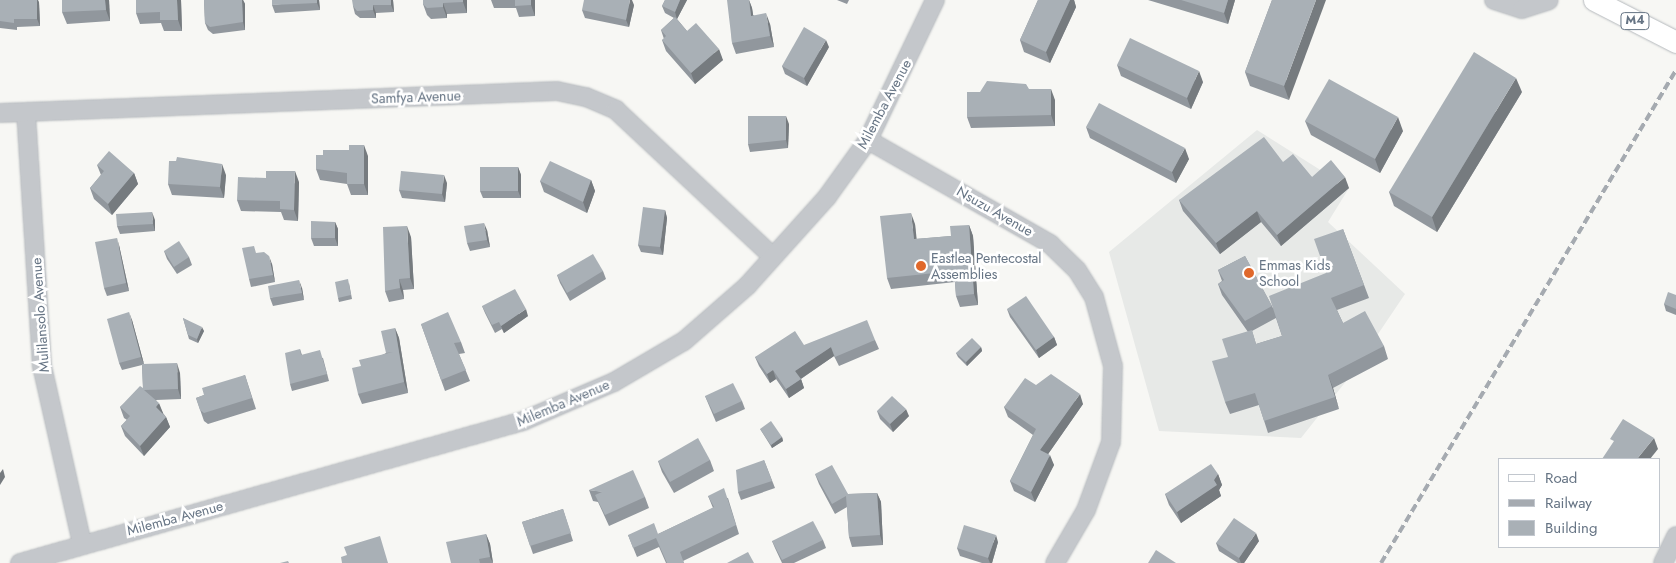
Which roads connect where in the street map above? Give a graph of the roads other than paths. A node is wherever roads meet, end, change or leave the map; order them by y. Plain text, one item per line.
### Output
1 (935, 0) edge
2 (1494, 0) edge
3 (1550, 0) edge
4 (1594, 0) edge
5 (1676, 42) edge
6 (26, 112) junction
7 (0, 114) edge
8 (868, 140) junction
9 (772, 256) junction
10 (1676, 536) edge
11 (82, 544) junction
12 (20, 563) edge
13 (1055, 563) edge
14 (1663, 563) edge

1 - 8 street, Milemba Avenue
2 - 3 street
4 - 5 main road, M4
6 - 7 street, Samfya Avenue
6 - 9 street, Samfya Avenue
6 - 11 street, Mulilansolo Avenue
8 - 9 street, Milemba Avenue
8 - 13 street, Nsuzu Avenue
9 - 11 street, Milemba Avenue
10 - 14 street
11 - 12 street, Milemba Avenue

